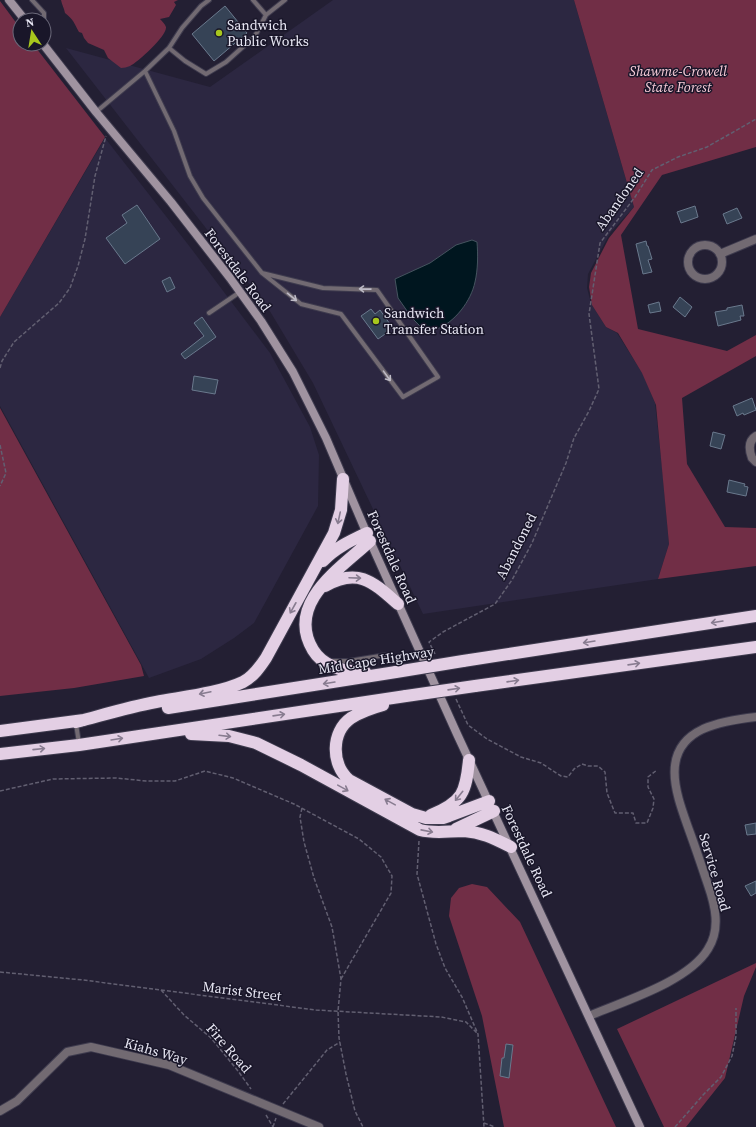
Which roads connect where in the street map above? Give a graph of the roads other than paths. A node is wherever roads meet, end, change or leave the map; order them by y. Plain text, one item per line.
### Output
1 (10, 0) edge
2 (32, 0) edge
3 (209, 0) edge
4 (253, 0) edge
5 (285, 0) edge
6 (19, 12) edge
7 (43, 12) edge
8 (266, 15) junction
9 (168, 48) junction
10 (49, 52) edge
11 (145, 71) junction
12 (96, 112) junction
13 (756, 239) edge
14 (720, 254) junction
15 (262, 273) junction
16 (240, 291) junction
17 (209, 313) dead end
18 (756, 436) edge
19 (756, 462) edge
20 (343, 479) junction
21 (368, 537) junction
22 (312, 574) junction
23 (319, 590) junction
24 (398, 604) junction
25 (756, 616) edge
26 (756, 647) edge
27 (386, 655) dead end
28 (323, 661) junction
29 (396, 672) junction
30 (406, 696) junction
31 (756, 717) edge
32 (76, 722) junction
33 (0, 731) edge
34 (158, 733) junction
35 (79, 745) junction
36 (0, 754) edge
37 (469, 760) junction
38 (491, 806) junction
39 (426, 818) junction
40 (449, 832) junction
41 (511, 847) junction
42 (589, 1016) junction
43 (0, 1111) edge
44 (319, 1127) edge
45 (640, 1127) edge

1 - 6 main road
2 - 7 lane
3 - 9 lane
4 - 8 lane
5 - 8 lane
8 - 9 lane
9 - 11 lane
10 - 12 main road, Forestdale Road
11 - 12 lane
11 - 15 lane
12 - 16 main road, Forestdale Road
13 - 14 street
14 - 14 street
15 -> 15 lane
16 - 17 lane
16 - 20 main road, Forestdale Road
18 - 19 street
20 - 21 main road, Forestdale Road
20 -> 22 highway
21 - 22 highway
21 - 23 highway
21 - 24 main road, Forestdale Road
22 -> 32 highway
23 -> 24 highway
23 - 28 highway
24 - 37 main road, Forestdale Road
25 -> 29 highway, Mid Cape Highway, bridge
30 -> 26 highway, bridge
27 - 28 lane
28 - 29 highway
29 -> 32 highway, Mid Cape Highway
34 -> 30 highway
39 -> 30 highway
31 - 42 street, Service Road
32 - 33 highway, Mid Cape Highway
32 - 35 lane
35 -> 34 highway
34 -> 40 highway
36 -> 35 highway
37 - 38 main road, Forestdale Road
37 -> 39 highway
38 - 39 highway
38 - 40 highway
38 - 41 main road, Forestdale Road
40 - 41 highway
41 - 42 main road, Forestdale Road
42 - 45 main road, Forestdale Road
43 - 44 street, Kiahs Way

